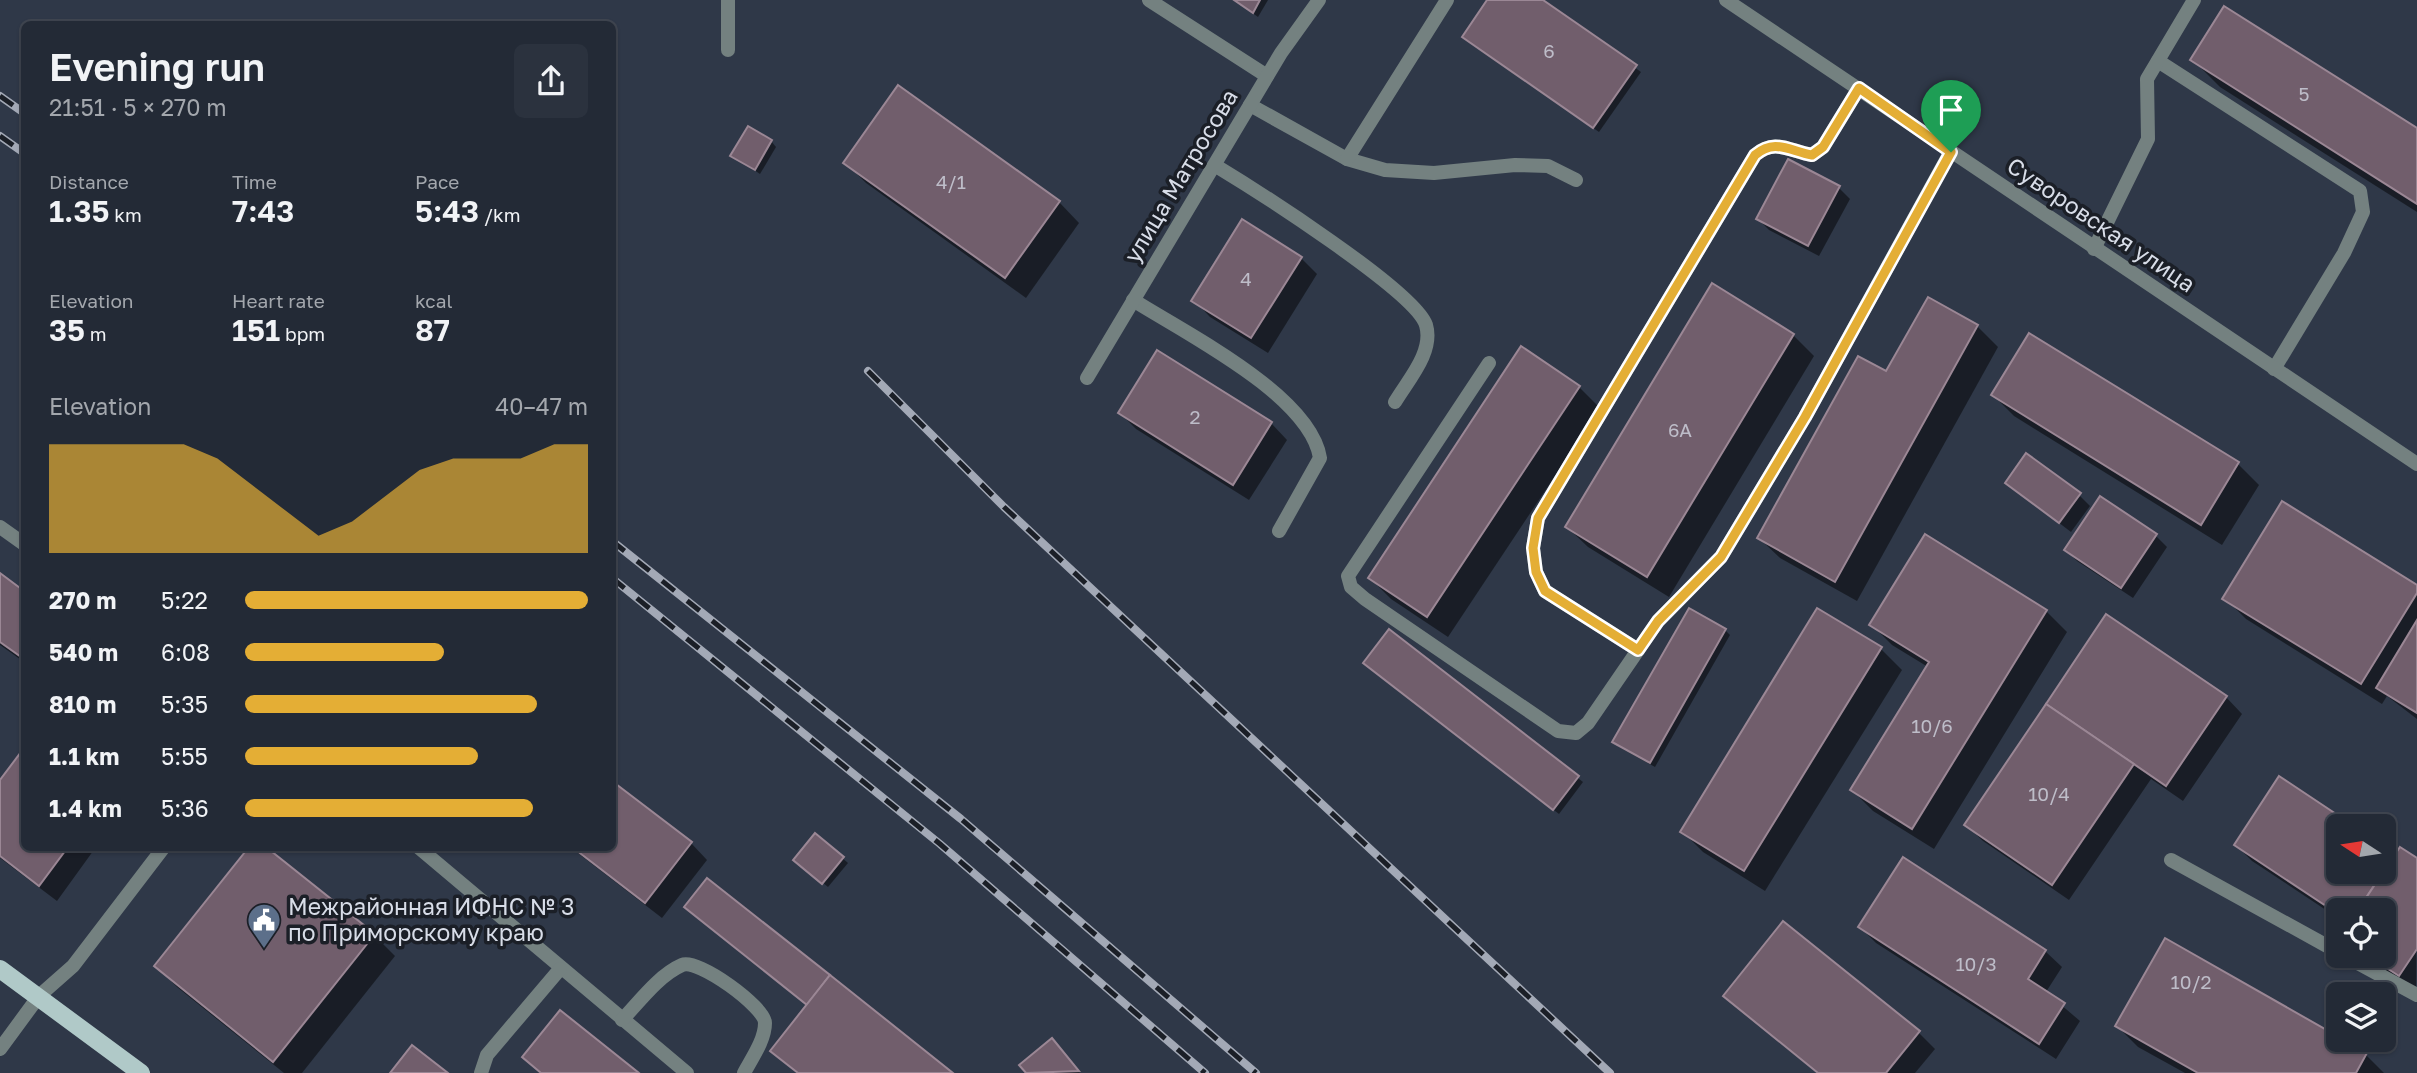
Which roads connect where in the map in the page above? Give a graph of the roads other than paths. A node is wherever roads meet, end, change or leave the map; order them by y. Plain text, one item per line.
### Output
1 (728, 0) edge
2 (1149, 0) edge
3 (1319, 0) edge
4 (1447, 0) edge
5 (1726, 0) edge
6 (2194, 0) edge
7 (728, 50) dead end
8 (2158, 61) junction
9 (1267, 76) junction
10 (1859, 88) junction
11 (1250, 105) junction
12 (1951, 152) junction
13 (1347, 159) junction
14 (1216, 166) junction
15 (1576, 180) dead end
16 (2094, 248) junction
17 (1133, 300) junction
18 (1489, 363) dead end
19 (2274, 369) junction
20 (1087, 378) dead end
21 (1395, 402) dead end
22 (2417, 464) edge
23 (0, 527) edge
24 (1279, 531) dead end
25 (21, 542) edge
26 (1638, 650) junction
27 (161, 851) edge
28 (423, 851) edge
29 (2171, 860) dead end
30 (2326, 944) edge
31 (2367, 968) edge
32 (0, 969) edge
33 (560, 969) junction
34 (2417, 995) edge
35 (39, 996) junction
36 (622, 1020) junction
37 (0, 1049) edge
38 (141, 1073) edge
39 (481, 1073) edge
40 (687, 1073) edge
41 (744, 1073) edge

1 - 7 street
2 - 9 street
3 - 9 street, улица Матросова
4 - 13 street
5 - 10 street, Суворовская улица
6 - 8 street
8 - 16 street
8 - 19 street
9 - 11 street, улица Матросова
10 - 12 street, Суворовская улица
10 - 26 street
11 - 13 street
11 - 14 street, улица Матросова
12 - 16 street, Суворовская улица
12 - 26 street
13 - 15 street
14 - 17 street, улица Матросова
14 - 21 street
16 - 19 street, Суворовская улица
17 - 20 street, улица Матросова
17 - 24 street
18 - 26 street
19 - 22 street, Суворовская улица
23 - 25 street
27 - 35 street
28 - 33 street
29 - 30 street
31 - 34 street
32 - 35 main road
33 - 36 street
33 - 39 street
35 - 37 street
35 - 38 main road
36 - 40 street
36 - 41 street

